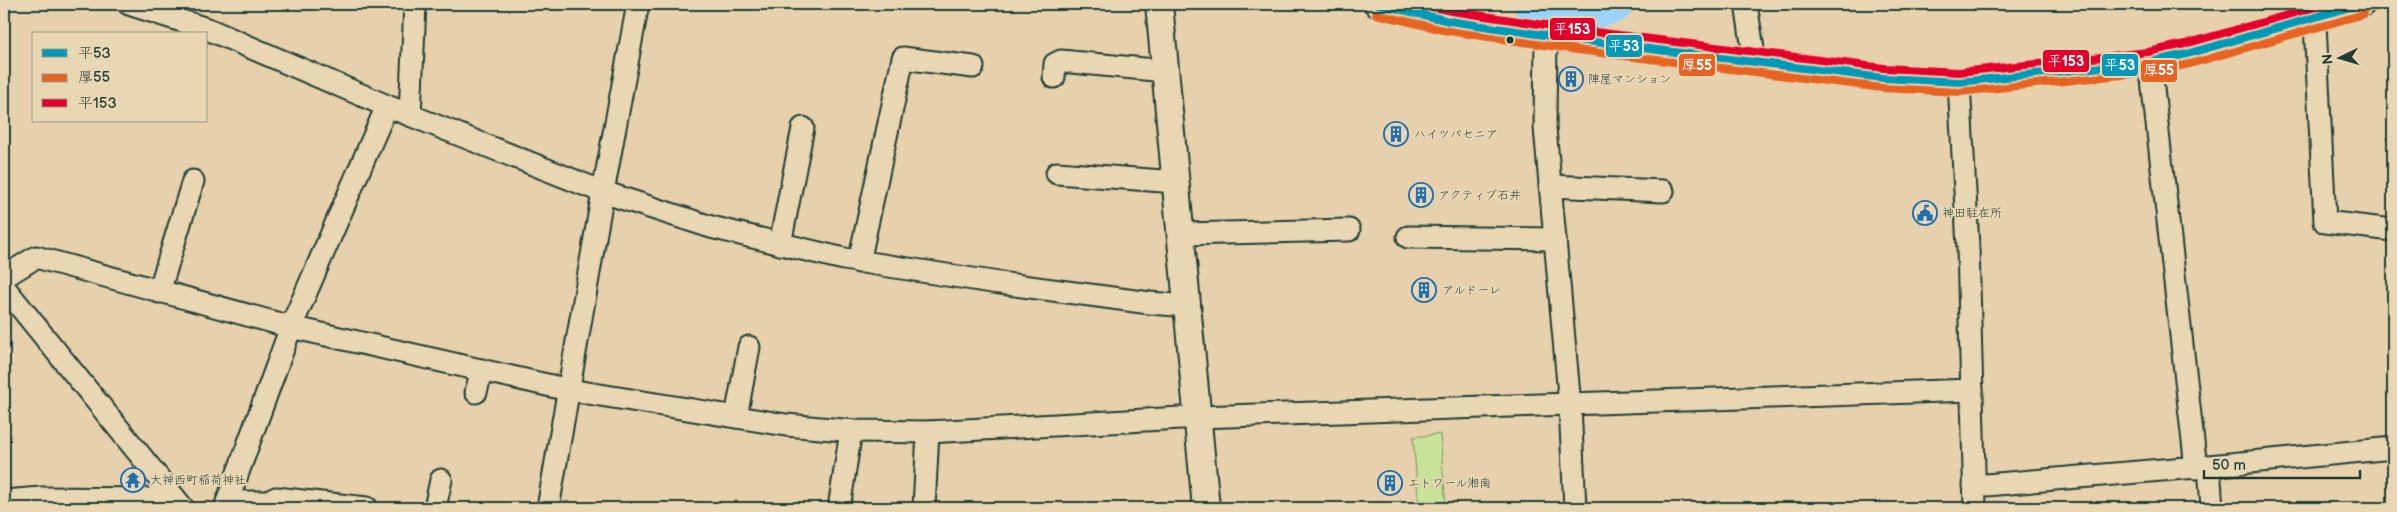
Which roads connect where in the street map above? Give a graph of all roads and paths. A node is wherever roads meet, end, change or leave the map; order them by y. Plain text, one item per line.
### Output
1 (129, 4) edge
2 (416, 4) edge
3 (638, 4) edge
4 (1159, 4) edge
5 (1378, 4) edge
6 (1746, 4) edge
7 (2361, 4) edge
8 (2315, 10) edge
9 (1546, 35) junction
10 (961, 59) dead end
11 (1062, 61) dead end
12 (1755, 62) junction
13 (2150, 62) junction
14 (1166, 71) junction
15 (1959, 82) junction
16 (386, 106) junction
17 (410, 115) junction
18 (802, 128) dead end
19 (1057, 174) dead end
20 (193, 181) dead end
21 (1176, 182) junction
22 (1550, 186) junction
23 (1663, 191) dead end
24 (603, 192) junction
25 (1349, 230) dead end
26 (2393, 230) edge
27 (1182, 234) junction
28 (1408, 237) dead end
29 (1555, 239) junction
30 (780, 244) junction
31 (859, 262) junction
32 (4, 278) edge
33 (4, 287) edge
34 (160, 292) junction
35 (1188, 306) junction
36 (291, 327) junction
37 (749, 346) dead end
38 (482, 370) junction
39 (569, 390) junction
40 (1972, 390) junction
41 (476, 392) dead end
42 (1570, 406) junction
43 (736, 417) junction
44 (1199, 417) junction
45 (850, 431) junction
46 (928, 432) junction
47 (2393, 448) edge
48 (2202, 467) junction
49 (441, 480) dead end
50 (1974, 486) junction
51 (166, 487) junction
52 (4, 501) edge
53 (226, 505) edge
54 (271, 505) edge
55 (184, 508) edge
56 (367, 508) edge
57 (435, 508) edge
58 (548, 508) edge
59 (839, 508) edge
60 (924, 508) edge
61 (1206, 508) edge
62 (1576, 508) edge
63 (1974, 508) edge
64 (2212, 508) edge

1 - 16 street
2 - 17 street
3 - 24 street
4 - 14 street
5 - 9 street
6 - 12 street
7 - 8 street
8 - 13 street
8 - 26 street
9 - 12 street
9 - 22 street
10 - 31 street
11 - 14 street
12 - 15 street
13 - 15 street
13 - 48 street
14 - 21 street
15 - 40 street
16 - 17 street
16 - 36 street
17 - 24 street
18 - 30 street
19 - 21 street
20 - 34 street
21 - 27 street
22 - 23 street
22 - 29 street
24 - 30 street
24 - 39 street
25 - 27 street
27 - 35 street
28 - 29 street
29 - 42 street
30 - 31 street
31 - 35 street
32 - 34 street
33 - 51 street
34 - 36 street
35 - 44 street
36 - 38 street
36 - 53 street
37 - 43 street
38 - 39 street
38 - 41 street
39 - 43 street
39 - 58 street
40 - 42 street
40 - 50 street
42 - 44 street
42 - 62 street
43 - 45 street
44 - 46 street
44 - 61 street
45 - 46 street
45 - 59 street
46 - 60 street
47 - 48 street
48 - 50 street
48 - 64 street
49 - 57 street
50 - 63 street
51 - 52 street
51 - 55 street
53 - 54 street
54 - 56 street

